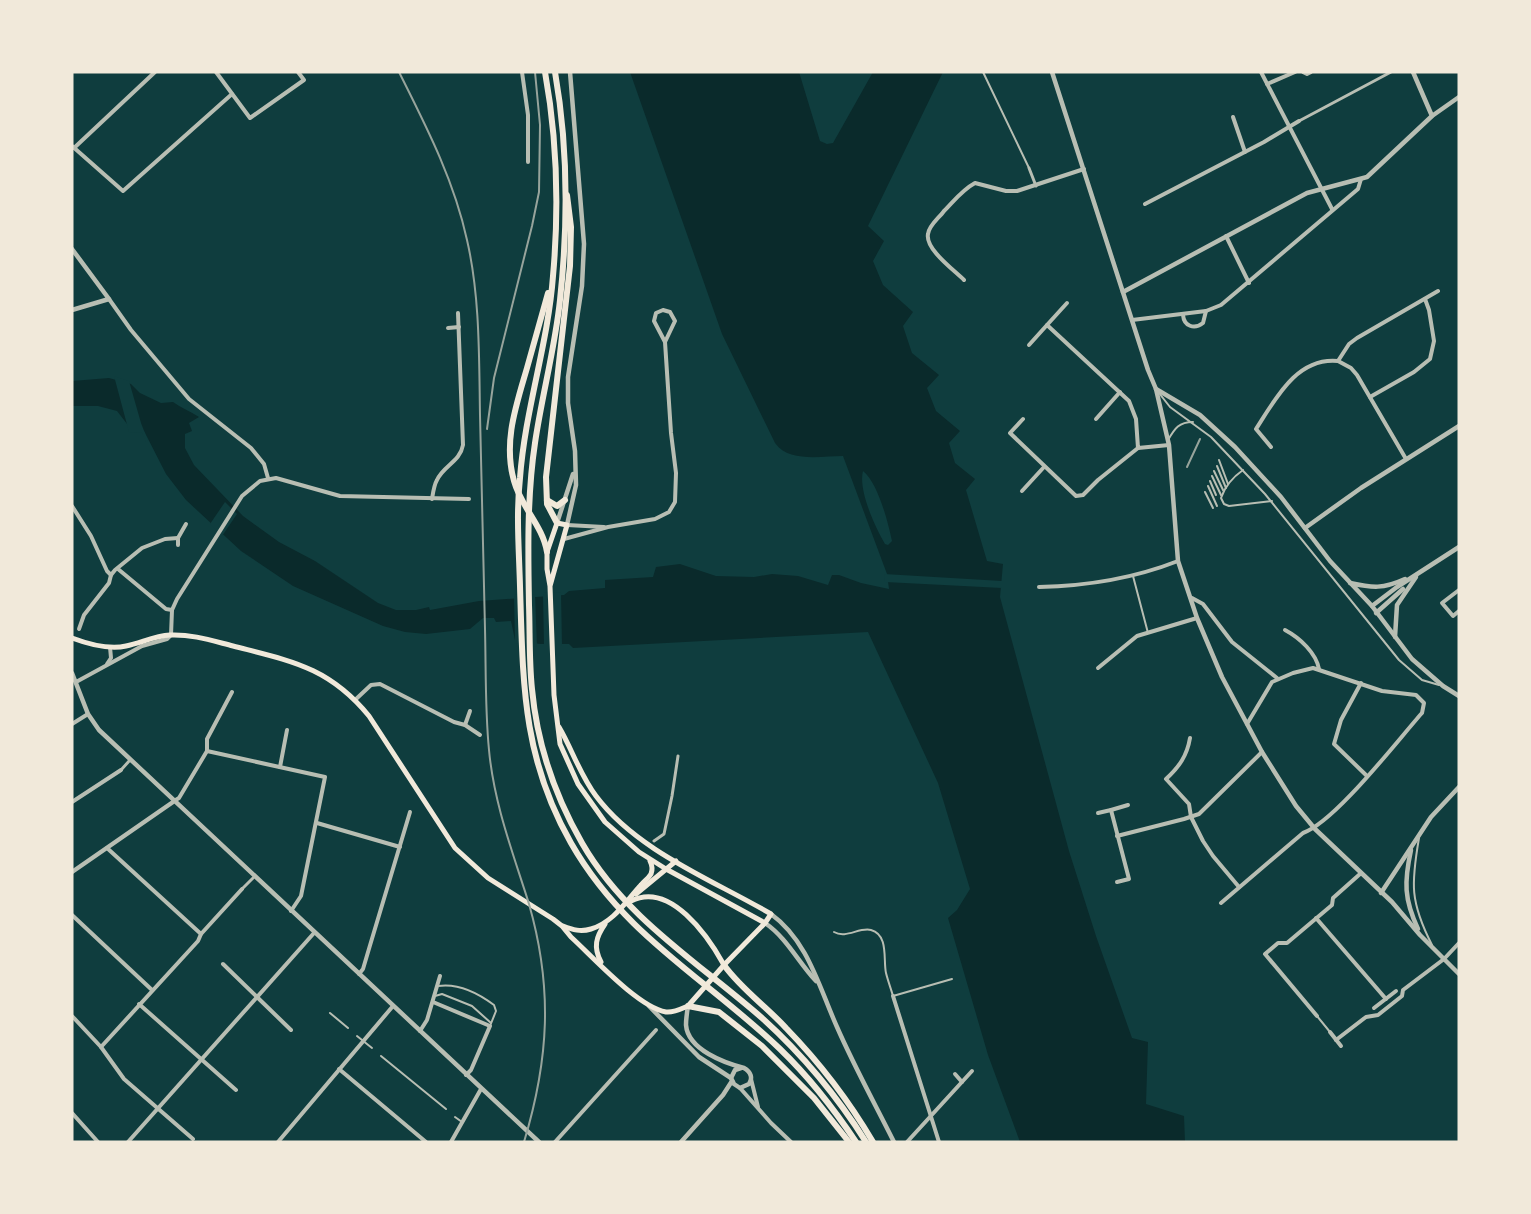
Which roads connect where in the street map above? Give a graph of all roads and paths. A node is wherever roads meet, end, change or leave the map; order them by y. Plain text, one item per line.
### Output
1 (156, 72) edge
2 (216, 72) edge
3 (298, 72) edge
4 (522, 72) edge
5 (545, 72) edge
6 (555, 72) edge
7 (570, 72) edge
8 (983, 72) edge
9 (1052, 72) edge
10 (1261, 72) edge
11 (1295, 72) edge
12 (1303, 72) edge
13 (1311, 72) edge
14 (1391, 72) edge
15 (1413, 72) edge
16 (1266, 84) junction
17 (232, 94) junction
18 (1459, 97) edge
19 (1432, 116) junction
20 (1233, 117) dead end
21 (1299, 121) joint
22 (1289, 128) junction
23 (73, 147) edge
24 (1245, 152) junction
25 (563, 156) junction
26 (528, 162) dead end
27 (1029, 168) joint
28 (1084, 169) junction
29 (1361, 179) junction
30 (1037, 186) junction
31 (1322, 189) junction
32 (1146, 204) dead end
33 (1332, 209) junction
34 (1226, 236) junction
35 (72, 249) edge
36 (554, 275) junction
37 (964, 280) dead end
38 (1249, 283) junction
39 (1123, 291) junction
40 (1438, 291) dead end
41 (109, 299) junction
42 (1425, 299) junction
43 (1067, 303) dead end
44 (72, 310) edge
45 (1206, 311) junction
46 (458, 313) dead end
47 (1183, 315) junction
48 (1132, 320) junction
49 (1047, 325) junction
50 (459, 327) junction
51 (448, 328) dead end
52 (665, 342) junction
53 (1029, 345) dead end
54 (1338, 361) junction
55 (1156, 388) junction
56 (1120, 392) junction
57 (1370, 397) junction
58 (1023, 419) dead end
59 (1096, 419) dead end
60 (1193, 422) junction
61 (1459, 426) edge
62 (1169, 443) junction
63 (1271, 447) dead end
64 (1138, 448) junction
65 (1406, 459) junction
66 (1219, 460) dead end
67 (1217, 466) dead end
68 (1044, 467) junction
69 (575, 468) junction
70 (1243, 470) junction
71 (1214, 471) dead end
72 (1212, 476) dead end
73 (268, 478) junction
74 (1210, 481) dead end
75 (1228, 484) junction
76 (1208, 486) dead end
77 (1226, 488) junction
78 (1022, 490) dead end
79 (1223, 491) junction
80 (1205, 492) dead end
81 (1216, 495) dead end
82 (1221, 496) junction
83 (432, 499) junction
84 (469, 499) dead end
85 (547, 499) junction
86 (566, 500) junction
87 (1272, 501) junction
88 (72, 506) edge
89 (1217, 506) dead end
90 (1213, 508) dead end
91 (557, 523) junction
92 (186, 524) dead end
93 (567, 525) junction
94 (608, 527) junction
95 (1305, 528) junction
96 (547, 537) junction
97 (178, 538) junction
98 (562, 539) junction
99 (178, 545) dead end
100 (1459, 547) edge
101 (547, 552) joint
102 (1178, 561) junction
103 (118, 569) junction
104 (1417, 574) junction
105 (111, 575) junction
106 (1133, 576) junction
107 (1350, 583) junction
108 (550, 586) junction
109 (1039, 586) dead end
110 (1459, 590) edge
111 (1192, 598) junction
112 (1372, 606) junction
113 (172, 610) junction
114 (1459, 611) edge
115 (1376, 613) junction
116 (1197, 618) junction
117 (79, 629) dead end
118 (1285, 630) dead end
119 (1148, 633) junction
120 (171, 635) junction
121 (72, 639) edge
122 (1395, 639) junction
123 (110, 647) junction
124 (105, 666) junction
125 (1098, 668) dead end
126 (1319, 669) junction
127 (72, 674) edge
128 (1277, 678) junction
129 (76, 682) junction
130 (1361, 683) junction
131 (1443, 686) junction
132 (232, 692) dead end
133 (1459, 696) edge
134 (355, 700) junction
135 (470, 711) dead end
136 (88, 714) junction
137 (72, 724) edge
138 (465, 725) junction
139 (1247, 725) junction
140 (559, 727) junction
141 (286, 730) dead end
142 (480, 735) dead end
143 (1190, 738) dead end
144 (207, 751) junction
145 (1262, 752) junction
146 (678, 756) dead end
147 (130, 760) junction
148 (280, 767) junction
149 (121, 770) joint
150 (1367, 776) junction
151 (584, 777) junction
152 (576, 781) junction
153 (1459, 787) edge
154 (72, 802) edge
155 (173, 802) junction
156 (1128, 805) dead end
157 (1110, 810) junction
158 (410, 812) dead end
159 (1098, 813) dead end
160 (1191, 817) junction
161 (316, 822) junction
162 (1315, 829) junction
163 (1419, 835) junction
164 (1117, 836) junction
165 (654, 841) dead end
166 (400, 847) junction
167 (1412, 847) junction
168 (107, 848) junction
169 (650, 859) junction
170 (676, 861) junction
171 (666, 869) junction
172 (72, 872) edge
173 (1360, 874) junction
174 (254, 877) junction
175 (1117, 882) dead end
176 (1239, 887) junction
177 (242, 889) joint
178 (1382, 893) junction
179 (634, 894) junction
180 (629, 902) junction
181 (1221, 903) dead end
182 (291, 912) junction
183 (771, 914) junction
184 (72, 915) edge
185 (1317, 918) junction
186 (606, 922) junction
187 (765, 923) junction
188 (562, 926) junction
189 (834, 932) dead end
190 (314, 933) junction
191 (201, 934) junction
192 (1420, 935) junction
193 (1459, 943) edge
194 (1433, 948) junction
195 (1444, 959) junction
196 (223, 964) dead end
197 (603, 966) junction
198 (721, 968) junction
199 (358, 974) junction
200 (1459, 974) edge
201 (440, 975) dead end
202 (952, 979) dead end
203 (818, 983) junction
204 (438, 986) junction
205 (152, 990) junction
206 (1396, 991) dead end
207 (435, 996) junction
208 (893, 996) junction
209 (258, 997) junction
210 (1386, 999) junction
211 (433, 1002) junction
212 (139, 1004) junction
213 (393, 1006) junction
214 (649, 1006) junction
215 (688, 1006) junction
216 (1374, 1008) dead end
217 (330, 1013) dead end
218 (72, 1016) edge
219 (1317, 1016) joint
220 (490, 1024) junction
221 (348, 1028) dead end
222 (291, 1030) dead end
223 (656, 1030) dead end
224 (420, 1031) junction
225 (1330, 1032) joint
226 (357, 1036) dead end
227 (363, 1040) junction
228 (1336, 1040) junction
229 (1341, 1046) dead end
230 (101, 1047) junction
231 (372, 1047) dead end
232 (381, 1056) dead end
233 (202, 1060) junction
234 (741, 1068) junction
235 (339, 1069) junction
236 (972, 1071) dead end
237 (955, 1074) dead end
238 (466, 1075) junction
239 (751, 1078) junction
240 (732, 1080) junction
241 (962, 1082) junction
242 (739, 1087) junction
243 (481, 1089) junction
244 (236, 1090) dead end
245 (723, 1095) junction
246 (159, 1109) junction
247 (446, 1109) dead end
248 (759, 1109) junction
249 (72, 1113) edge
250 (930, 1116) junction
251 (455, 1117) dead end
252 (462, 1122) junction
253 (193, 1139) dead end
254 (98, 1142) edge
255 (128, 1142) edge
256 (278, 1142) edge
257 (426, 1142) edge
258 (451, 1142) edge
259 (539, 1142) edge
260 (555, 1142) edge
261 (681, 1142) edge
262 (791, 1142) edge
263 (849, 1142) edge
264 (856, 1142) edge
265 (866, 1142) edge
266 (873, 1142) edge
267 (894, 1142) edge
268 (907, 1142) edge
269 (939, 1142) edge

1 - 23 street
2 - 17 street
3 - 17 street
4 - 26 street
5 - 36 main road
6 - 25 main road
7 - 69 street
8 - 27 lane
9 - 28 street
10 - 16 street
11 - 16 street
12 - 13 street
14 - 21 street
15 - 19 street
16 - 22 street
17 - 23 street
18 - 19 street
19 - 29 street
20 - 24 street
21 - 22 street
22 - 24 street
22 - 31 street
24 - 32 street
25 - 85 main road
25 - 265 main road
27 - 30 street
28 - 30 street
28 - 39 street
29 - 31 street
29 - 33 street
30 - 37 street
31 - 33 street
31 - 34 street
33 - 38 street
34 - 38 street
34 - 39 street
35 - 41 street
36 - 96 main road
36 - 264 main road
38 - 45 street
39 - 48 street
40 - 42 street
41 - 44 street
41 - 73 street
42 - 54 street
42 - 57 street
43 - 49 street
45 - 47 street
45 - 47 street
46 - 50 street
47 - 48 street
48 - 55 street
49 - 53 street
49 - 56 street
50 - 51 street
50 - 83 street
52 - 52 street
52 - 94 street
54 - 57 street
54 - 63 street
55 - 60 lane
55 - 62 street
55 - 95 street
56 - 59 street
56 - 64 street
57 - 65 street
58 - 68 street
60 - 62 lane
60 - 70 lane
61 - 65 street
62 - 64 street
62 - 102 street
64 - 68 street
65 - 95 street
66 - 75 lane
67 - 77 lane
68 - 78 street
69 - 86 street
69 - 93 street
70 - 75 lane
70 - 87 lane
71 - 79 lane
72 - 82 lane
73 - 83 street
73 - 113 street
74 - 81 lane
75 - 77 lane
76 - 89 lane
77 - 79 lane
79 - 82 lane
80 - 90 lane
82 - 87 lane
83 - 84 street
85 - 86 main road
85 - 91 main road
86 - 91 street
87 - 131 lane
88 - 105 street
91 - 93 main road
91 - 96 main road
92 - 97 street
93 - 94 street
93 - 98 main road
94 - 98 street
95 - 107 street
96 - 98 main road
96 - 101 main road
97 - 99 street
97 - 103 street
98 - 108 main road
100 - 104 street
101 - 108 main road
102 - 106 street
102 - 111 street
103 - 105 street
103 - 113 street
104 - 107 street
104 - 112 street
104 - 115 street
104 - 122 street
105 - 117 street
106 - 109 street
106 - 119 lane
107 - 112 street
108 - 140 main road
110 - 114 street
111 - 116 street
111 - 128 street
112 - 115 street
113 - 120 street
115 - 122 street
116 - 119 street
116 - 139 street
118 - 126 street
119 - 125 street
120 - 123 main road
120 - 124 street
120 - 134 main road
121 - 123 main road
122 - 131 street
123 - 124 street
124 - 129 street
126 - 128 street
126 - 130 street
127 - 129 street
128 - 139 street
129 - 136 street
130 - 150 street
130 - 150 street
131 - 133 street
132 - 144 street
134 - 138 street
134 - 188 main road
135 - 138 street
136 - 137 street
136 - 147 street
138 - 142 street
139 - 145 street
140 - 151 main road
140 - 152 main road
141 - 148 street
143 - 160 street
144 - 148 street
144 - 155 street
145 - 160 street
145 - 162 street
146 - 165 street
147 - 149 street
147 - 155 street
148 - 161 street
149 - 154 street
150 - 162 street
151 - 152 main road
151 - 170 main road
152 - 169 main road
153 - 163 street
155 - 168 street
155 - 174 street
156 - 157 street
157 - 159 street
157 - 164 street
158 - 166 street
160 - 164 street
160 - 176 street
161 - 166 street
161 - 182 street
162 - 173 street
162 - 176 street
163 - 167 street
163 - 194 lane
164 - 175 street
166 - 199 street
167 - 178 street
167 - 192 street
168 - 172 street
168 - 191 street
169 - 171 main road
169 - 179 main road
170 - 171 main road
170 - 183 main road
171 - 179 main road
171 - 187 main road
173 - 178 street
173 - 185 street
174 - 177 street
174 - 182 street
176 - 181 street
177 - 191 street
178 - 192 street
179 - 180 main road
180 - 186 main road
180 - 198 main road
182 - 190 street
183 - 187 main road
183 - 203 street
184 - 205 street
185 - 210 street
185 - 219 street
186 - 188 main road
186 - 197 main road
187 - 198 main road
187 - 203 street
188 - 197 main road
189 - 208 lane
190 - 199 street
190 - 209 street
191 - 205 street
192 - 194 street
193 - 195 street
194 - 195 street
195 - 200 street
195 - 228 street
196 - 209 street
197 - 214 main road
198 - 215 main road
198 - 266 main road
199 - 213 street
201 - 204 street
202 - 208 lane
203 - 267 street
204 - 207 street
204 - 220 lane
205 - 212 street
206 - 210 street
207 - 211 street
207 - 220 lane
208 - 250 street
209 - 222 street
209 - 233 street
210 - 216 street
211 - 220 street
211 - 224 street
212 - 230 street
212 - 233 street
213 - 224 street
213 - 227 street
214 - 215 main road
214 - 240 street
215 - 234 street
215 - 263 main road
217 - 221 lane
218 - 230 street
219 - 225 lane
220 - 238 street
223 - 260 street
224 - 238 street
225 - 228 street
226 - 227 lane
227 - 231 lane
227 - 235 street
228 - 229 street
230 - 246 street
232 - 247 lane
233 - 244 street
233 - 246 street
234 - 239 street
234 - 240 street
235 - 256 street
235 - 257 street
236 - 241 street
237 - 241 street
238 - 243 street
239 - 242 street
239 - 248 street
240 - 242 street
240 - 245 street
241 - 250 street
242 - 245 street
242 - 248 street
243 - 252 street
243 - 259 street
245 - 261 street
246 - 253 street
246 - 255 street
248 - 262 street
249 - 254 street
250 - 268 street
250 - 269 street
251 - 252 lane
252 - 258 street

